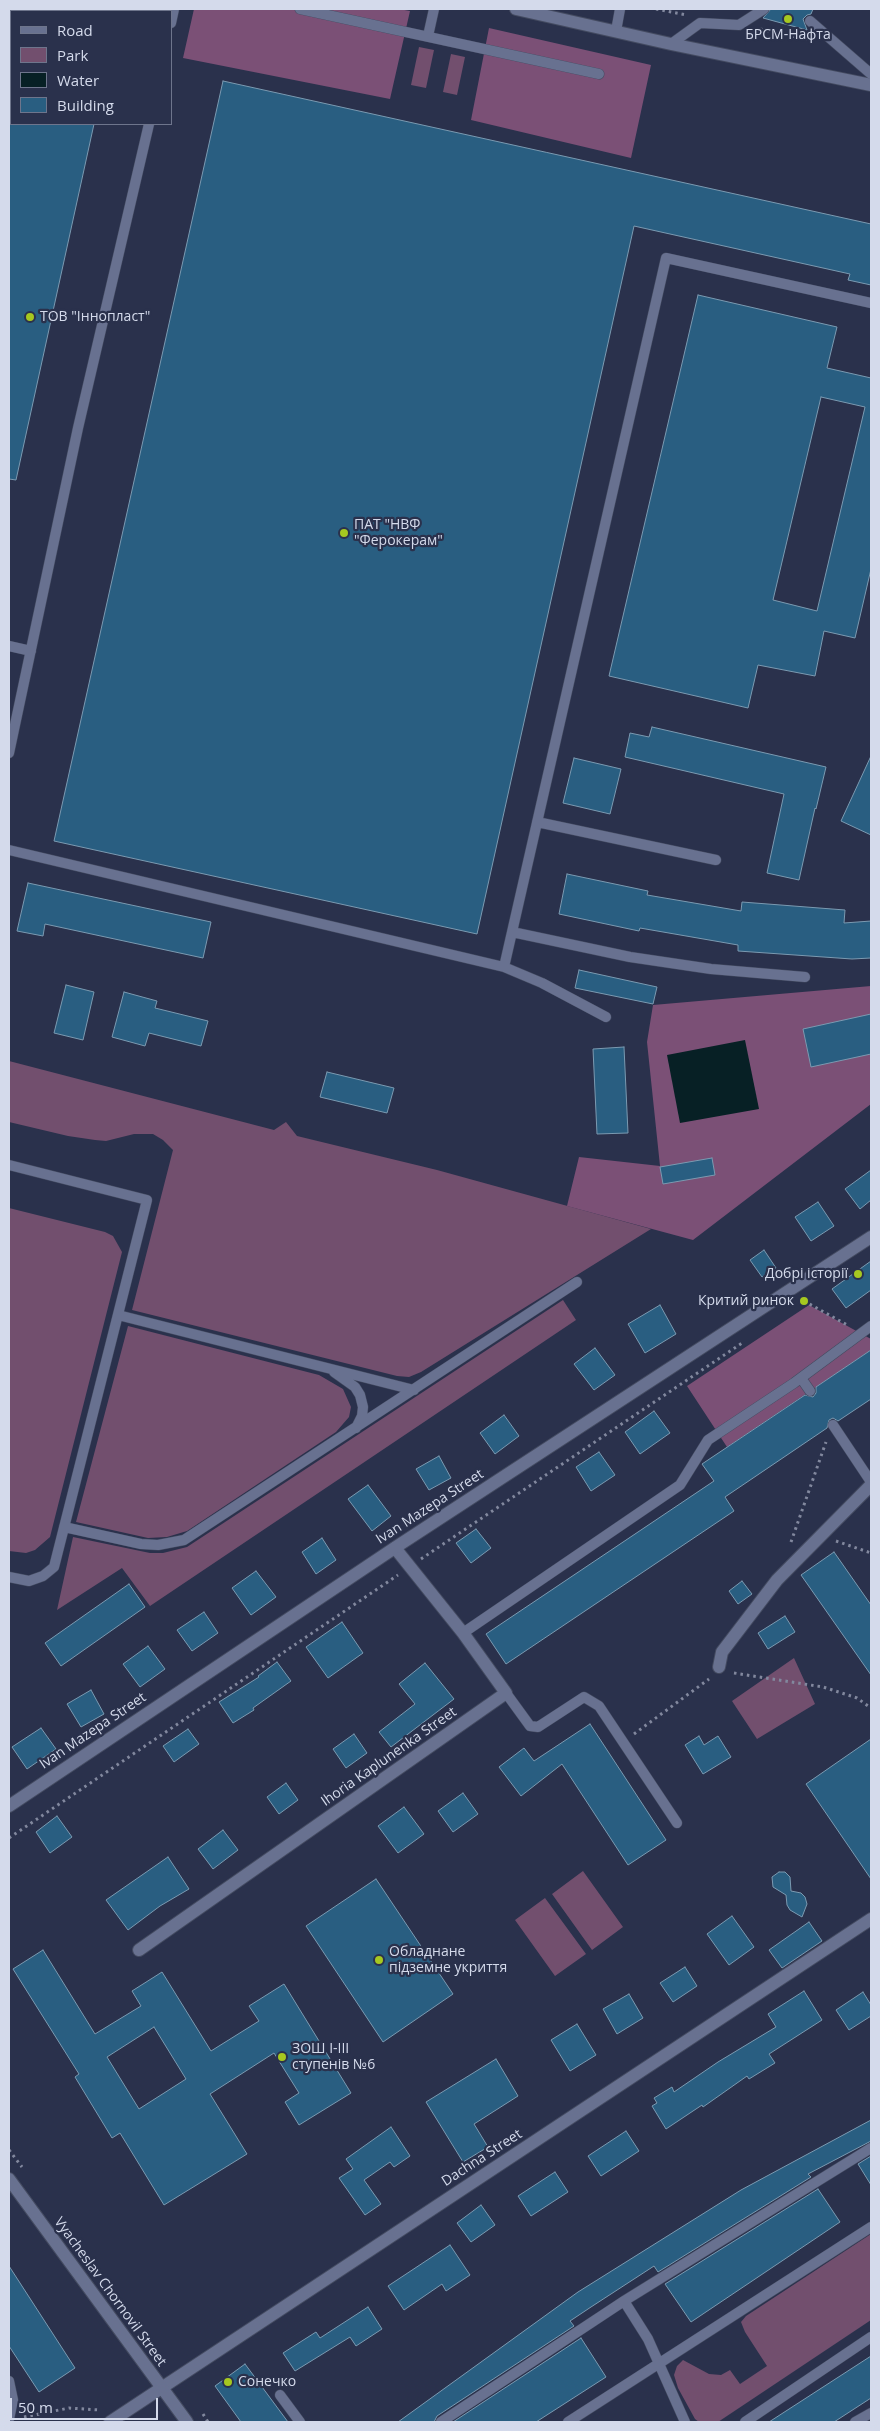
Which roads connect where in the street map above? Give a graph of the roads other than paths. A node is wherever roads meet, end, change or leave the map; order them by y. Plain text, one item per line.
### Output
1 (300, 9) edge
2 (434, 9) edge
3 (516, 9) edge
4 (620, 9) edge
5 (764, 9) edge
6 (810, 21) dead end
7 (616, 32) junction
8 (428, 36) junction
9 (670, 44) junction
10 (599, 74) dead end
11 (871, 74) edge
12 (871, 85) edge
13 (149, 125) edge
14 (871, 303) edge
15 (9, 646) edge
16 (31, 650) junction
17 (9, 753) edge
18 (537, 822) junction
19 (9, 850) edge
20 (716, 860) dead end
21 (512, 932) junction
22 (504, 967) junction
23 (805, 977) dead end
24 (606, 1017) dead end
25 (9, 1165) edge
26 (871, 1237) edge
27 (577, 1282) dead end
28 (118, 1315) junction
29 (871, 1326) edge
30 (330, 1368) junction
31 (801, 1378) junction
32 (414, 1390) junction
33 (810, 1391) dead end
34 (832, 1425) road end
35 (355, 1429) junction
36 (871, 1483) edge
37 (64, 1527) junction
38 (395, 1548) junction
39 (9, 1577) edge
40 (463, 1633) junction
41 (719, 1667) road end
42 (506, 1693) junction
43 (9, 1806) edge
44 (677, 1823) dead end
45 (871, 1919) edge
46 (139, 1950) dead end
47 (871, 2148) edge
48 (9, 2179) edge
49 (871, 2227) edge
50 (624, 2302) junction
51 (871, 2337) edge
52 (659, 2365) junction
53 (9, 2381) edge
54 (161, 2387) junction
55 (280, 2395) dead end
56 (871, 2413) edge
57 (12, 2420) edge
58 (110, 2422) edge
59 (187, 2422) edge
60 (300, 2422) edge
61 (441, 2422) edge
62 (568, 2422) edge
63 (685, 2422) edge
64 (745, 2422) edge
65 (855, 2422) edge

1 - 8 lane
2 - 8 lane
3 - 7 street
4 - 7 lane
5 - 9 lane
6 - 11 lane
7 - 9 street
8 - 10 lane
9 - 12 street
13 - 16 lane
14 - 18 lane
15 - 16 lane
16 - 17 lane
18 - 20 lane
18 - 21 lane
19 - 22 lane
21 - 22 lane
21 - 23 lane
22 - 24 lane
25 - 28 lane
26 - 38 street, Ivan Mazepa Street
27 - 32 lane
28 - 30 lane
28 - 37 lane
29 - 31 lane
30 - 32 lane
30 - 35 lane
31 - 33 lane
31 - 40 lane
32 - 35 lane
34 - 36 lane
35 - 37 lane
36 - 41 street
37 - 39 lane
38 - 40 street
38 - 43 street, Ivan Mazepa Street
40 - 42 street
42 - 44 lane
42 - 46 street, Ihoria Kaplunenka Street
45 - 54 street, Dachna Street
47 - 50 lane
48 - 54 street, Vyacheslav Chornovil Street
49 - 52 lane
50 - 52 lane
50 - 61 lane
51 - 64 lane
52 - 62 lane
52 - 63 lane
53 - 57 lane
54 - 58 street, Dachna Street
54 - 59 street, Vyacheslav Chornovil Street
55 - 60 lane
56 - 65 lane

